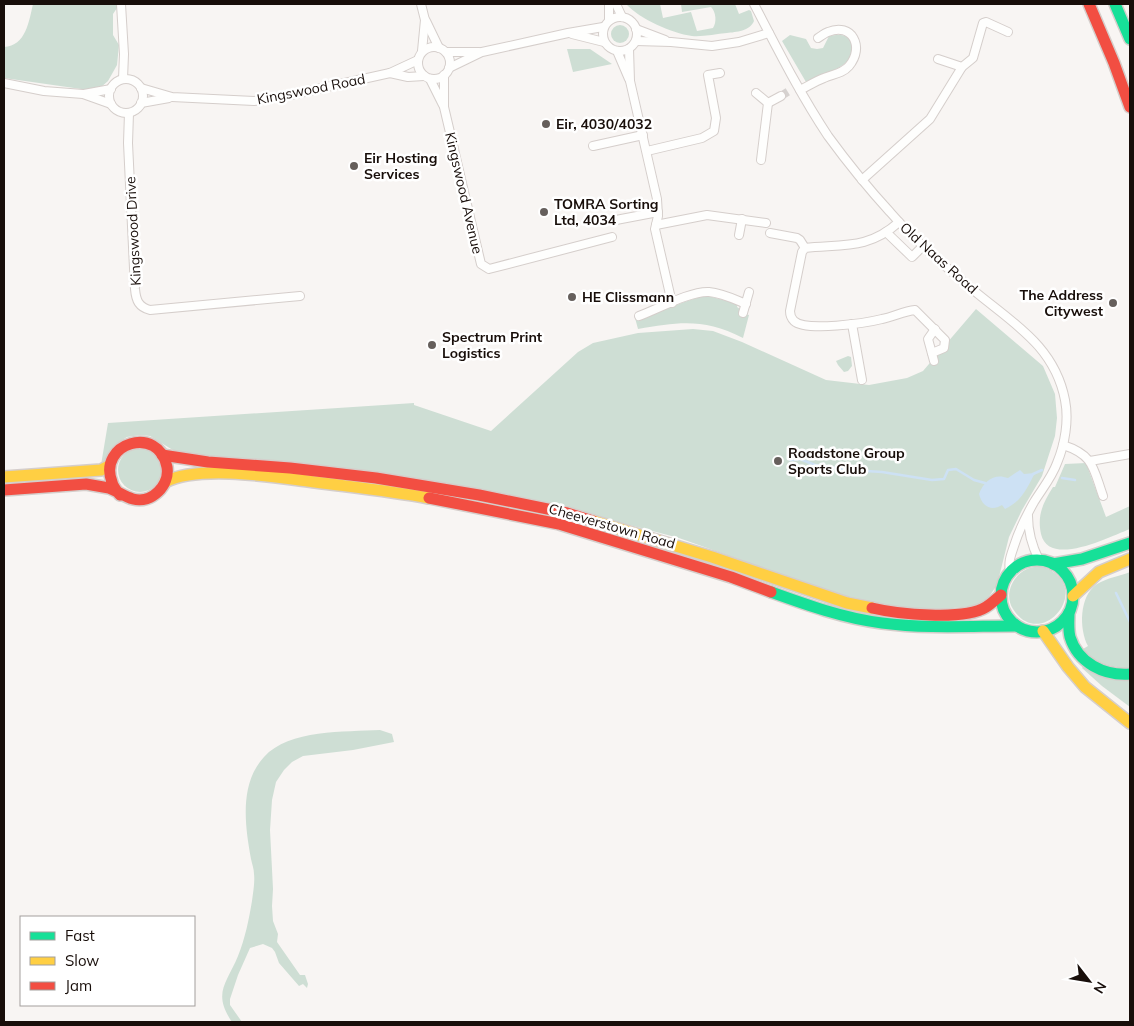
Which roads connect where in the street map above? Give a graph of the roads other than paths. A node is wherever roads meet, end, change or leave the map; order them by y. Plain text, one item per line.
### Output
1 (121, 4) edge
2 (422, 4) edge
3 (609, 4) edge
4 (616, 4) edge
5 (754, 4) edge
6 (1089, 4) edge
7 (1115, 4) edge
8 (1120, 4) edge
9 (622, 17) junction
10 (425, 20) junction
11 (609, 20) junction
12 (1130, 24) edge
13 (604, 27) junction
14 (636, 29) junction
15 (1008, 32) dead end
16 (568, 33) junction
17 (769, 33) junction
18 (818, 38) dead end
19 (1130, 39) edge
20 (636, 41) junction
21 (604, 42) junction
22 (671, 42) junction
23 (629, 49) junction
24 (442, 50) junction
25 (422, 51) junction
26 (617, 51) junction
27 (482, 52) junction
28 (938, 59) dead end
29 (418, 60) junction
30 (962, 67) junction
31 (447, 71) junction
32 (390, 73) junction
33 (720, 73) dead end
34 (427, 77) junction
35 (123, 80) junction
36 (630, 81) junction
37 (4, 83) edge
38 (141, 88) junction
39 (110, 89) junction
40 (799, 89) junction
41 (790, 91) tunnel mouth
42 (756, 93) dead end
43 (82, 94) junction
44 (781, 96) tunnel mouth
45 (172, 98) junction
46 (141, 103) junction
47 (768, 103) junction
48 (111, 104) junction
49 (444, 107) junction
50 (1130, 107) edge
51 (129, 113) junction
52 (643, 135) junction
53 (593, 146) dead end
54 (647, 151) junction
55 (761, 160) dead end
56 (862, 180) junction
57 (658, 212) junction
58 (742, 219) junction
59 (616, 220) dead end
60 (899, 222) junction
61 (766, 223) dead end
62 (656, 225) junction
63 (886, 232) junction
64 (770, 233) dead end
65 (739, 235) dead end
66 (612, 237) dead end
67 (805, 248) junction
68 (919, 250) dead end
69 (749, 292) dead end
70 (300, 296) dead end
71 (672, 304) junction
72 (746, 304) junction
73 (743, 313) dead end
74 (639, 316) dead end
75 (852, 324) junction
76 (935, 329) junction
77 (862, 380) dead end
78 (1063, 445) junction
79 (1130, 454) edge
80 (162, 455) junction
81 (1090, 461) junction
82 (109, 466) junction
83 (4, 477) edge
84 (165, 482) junction
85 (4, 490) edge
86 (120, 494) junction
87 (1103, 496) dead end
88 (1028, 514) junction
89 (1130, 543) edge
90 (1039, 560) junction
91 (1130, 560) edge
92 (1053, 564) junction
93 (1010, 571) junction
94 (1001, 595) junction
95 (1073, 596) junction
96 (1068, 612) junction
97 (1017, 626) junction
98 (1043, 631) junction
99 (1130, 674) edge
100 (1130, 723) edge

1 - 35 street
2 - 10 street
3 - 11 street
4 - 9 street
5 - 17 street, Old Naas Road
6 - 50 main road
7 - 19 main road
8 - 12 main road
9 - 11 street
9 - 14 street
10 - 24 street
10 - 25 street
11 - 13 street
13 - 16 street
13 - 21 street
14 - 20 street
14 - 22 street
15 - 30 street
16 - 21 street
16 - 27 street
17 - 22 street
17 - 40 street, Old Naas Road
18 - 40 street
20 - 22 street
20 - 23 street
21 - 26 street
23 - 26 street
23 - 36 street
24 - 25 street
24 - 27 street
24 - 31 street
25 - 29 street
26 - 36 street
27 - 31 street
28 - 30 street
29 - 32 street, Kingswood Road
29 - 34 street
30 - 56 street
31 - 34 street
31 - 49 street, Kingswood Avenue
32 - 34 street, Kingswood Road
32 - 45 street, Kingswood Road
33 - 54 street
34 - 49 street, Kingswood Avenue
35 - 38 street
35 - 39 street
36 - 52 street
37 - 43 street
38 - 45 street, Kingswood Road
38 - 46 street
39 - 43 street
39 - 48 street
40 - 41 street
40 - 56 street, Old Naas Road
42 - 47 street
43 - 48 street
44 - 47 street
45 - 46 street, Kingswood Road
46 - 51 street
47 - 55 street
48 - 51 street
49 - 66 street, Kingswood Avenue
51 - 70 street, Kingswood Drive
52 - 53 street
52 - 54 street
54 - 57 street
56 - 60 street, Old Naas Road
57 - 59 street
57 - 62 street
58 - 61 street
58 - 62 street
58 - 65 street
60 - 63 street
60 - 78 street, Old Naas Road
62 - 71 street
63 - 67 street
63 - 68 street
64 - 67 street
67 - 75 street
69 - 72 street
71 - 72 street
71 - 74 street
72 - 73 street
75 - 76 street
75 - 77 street
76 - 76 street
78 - 81 street
78 - 88 street, Old Naas Road
79 - 81 street
80 - 82 main road, Cheeverstown Road
80 - 84 main road
80 - 94 main road, Cheeverstown Road
81 - 87 street
82 - 83 main road
82 - 86 main road
84 - 86 main road, Cheeverstown Road
84 - 97 main road, Cheeverstown Road
85 - 86 main road, Cheeverstown Road
88 - 90 street
88 - 93 street, Old Naas Road
89 - 92 main road
90 - 92 main road
90 - 93 main road
91 - 95 main road
92 - 95 main road
93 - 94 main road
94 - 97 main road
95 - 96 main road
96 - 98 main road
96 - 99 main road
97 - 98 main road
98 - 100 main road

